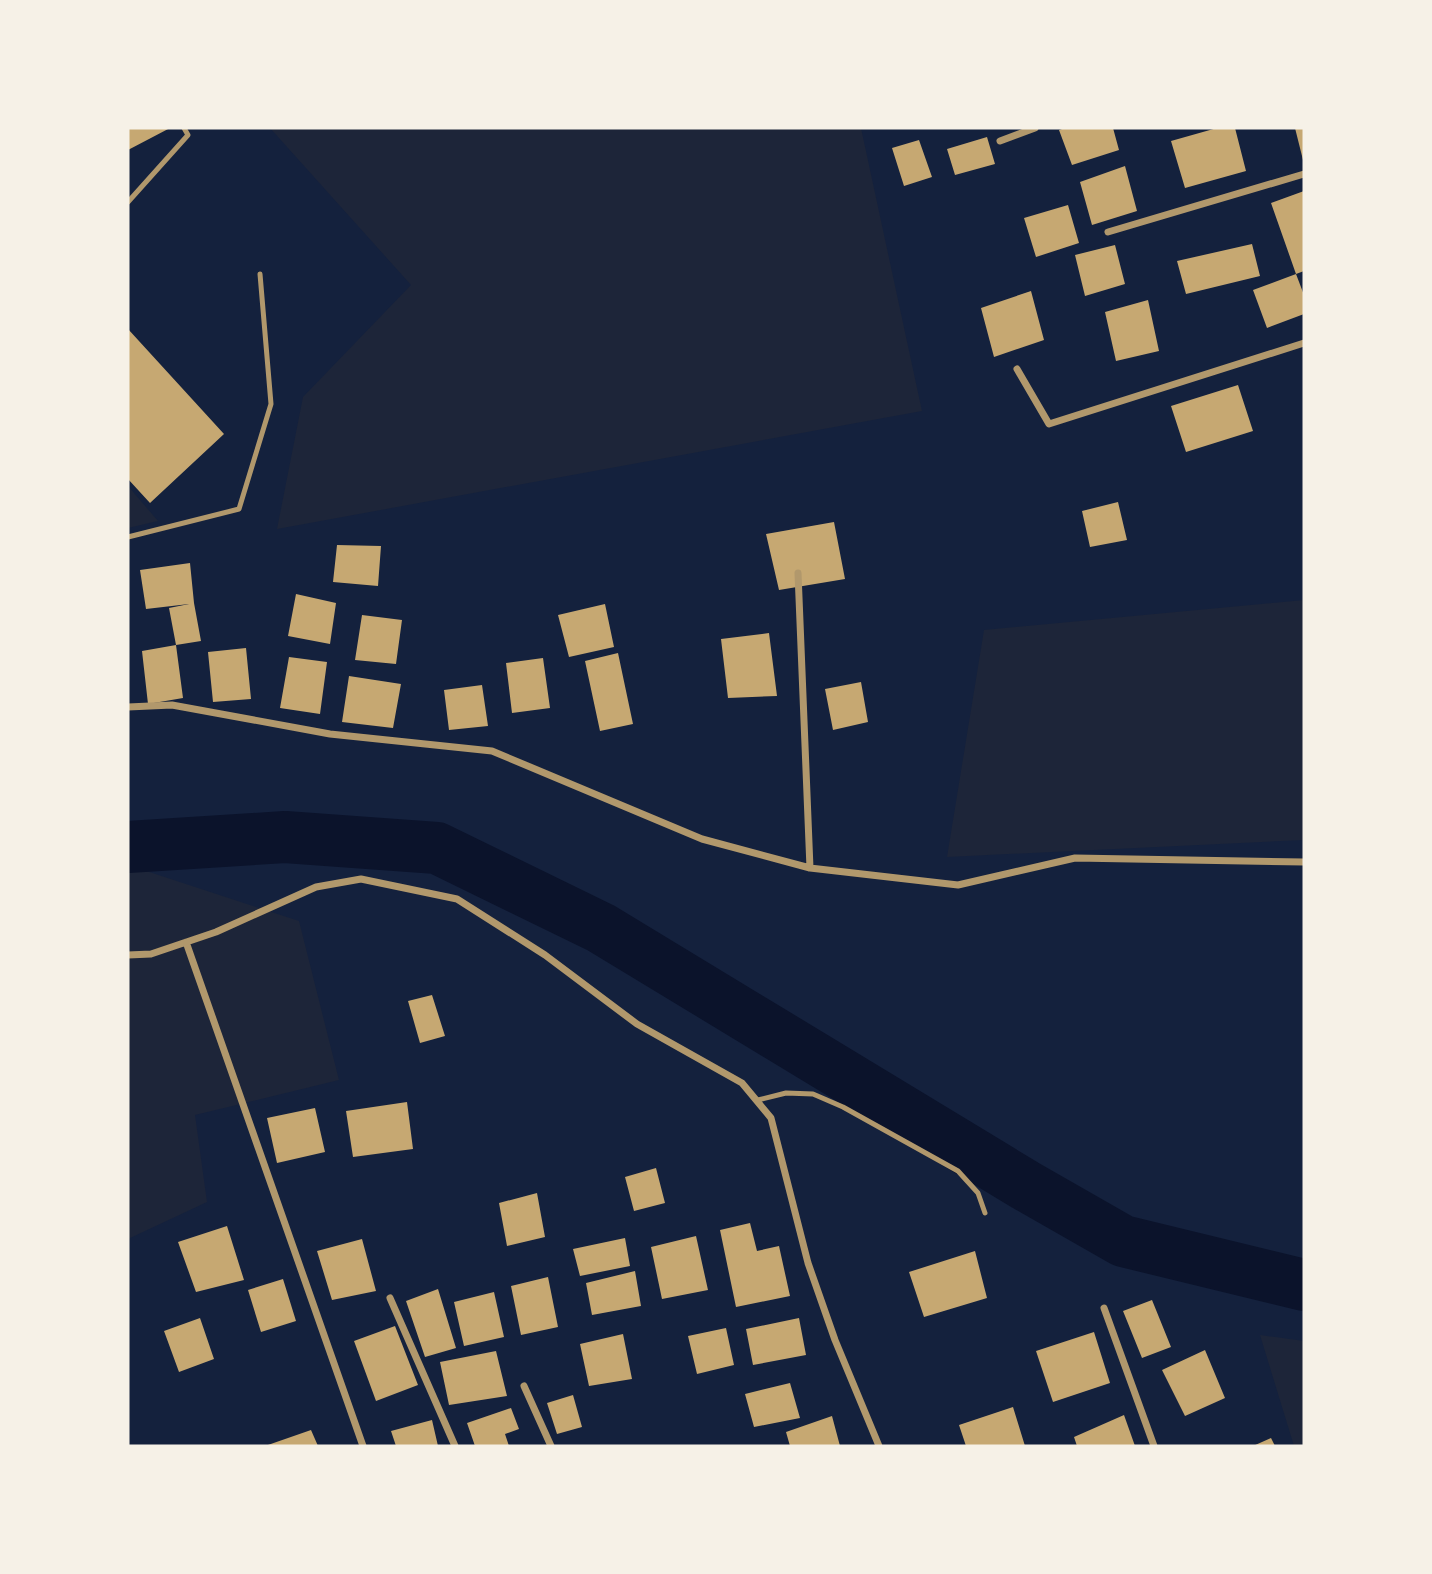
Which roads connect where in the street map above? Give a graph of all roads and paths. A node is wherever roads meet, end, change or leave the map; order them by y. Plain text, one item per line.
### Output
1 (184, 128) edge
2 (1035, 128) edge
3 (1000, 141) dead end
4 (1304, 174) edge
5 (128, 202) edge
6 (1108, 232) dead end
7 (260, 274) dead end
8 (1304, 343) edge
9 (1017, 369) dead end
10 (128, 537) edge
11 (797, 573) dead end
12 (128, 707) edge
13 (1304, 862) edge
14 (810, 868) junction
15 (186, 942) junction
16 (128, 955) edge
17 (758, 1100) junction
18 (985, 1213) dead end
19 (390, 1298) dead end
20 (1104, 1308) dead end
21 (524, 1386) dead end
22 (363, 1446) edge
23 (455, 1446) edge
24 (551, 1446) edge
25 (879, 1446) edge
26 (1154, 1446) edge

1 - 5 lane
2 - 3 street
4 - 6 street
7 - 10 lane
8 - 9 street
11 - 14 street
12 - 14 street
13 - 14 street
15 - 16 street
15 - 17 street
15 - 22 street
17 - 18 lane
17 - 25 street
19 - 23 street
20 - 26 street
21 - 24 street

